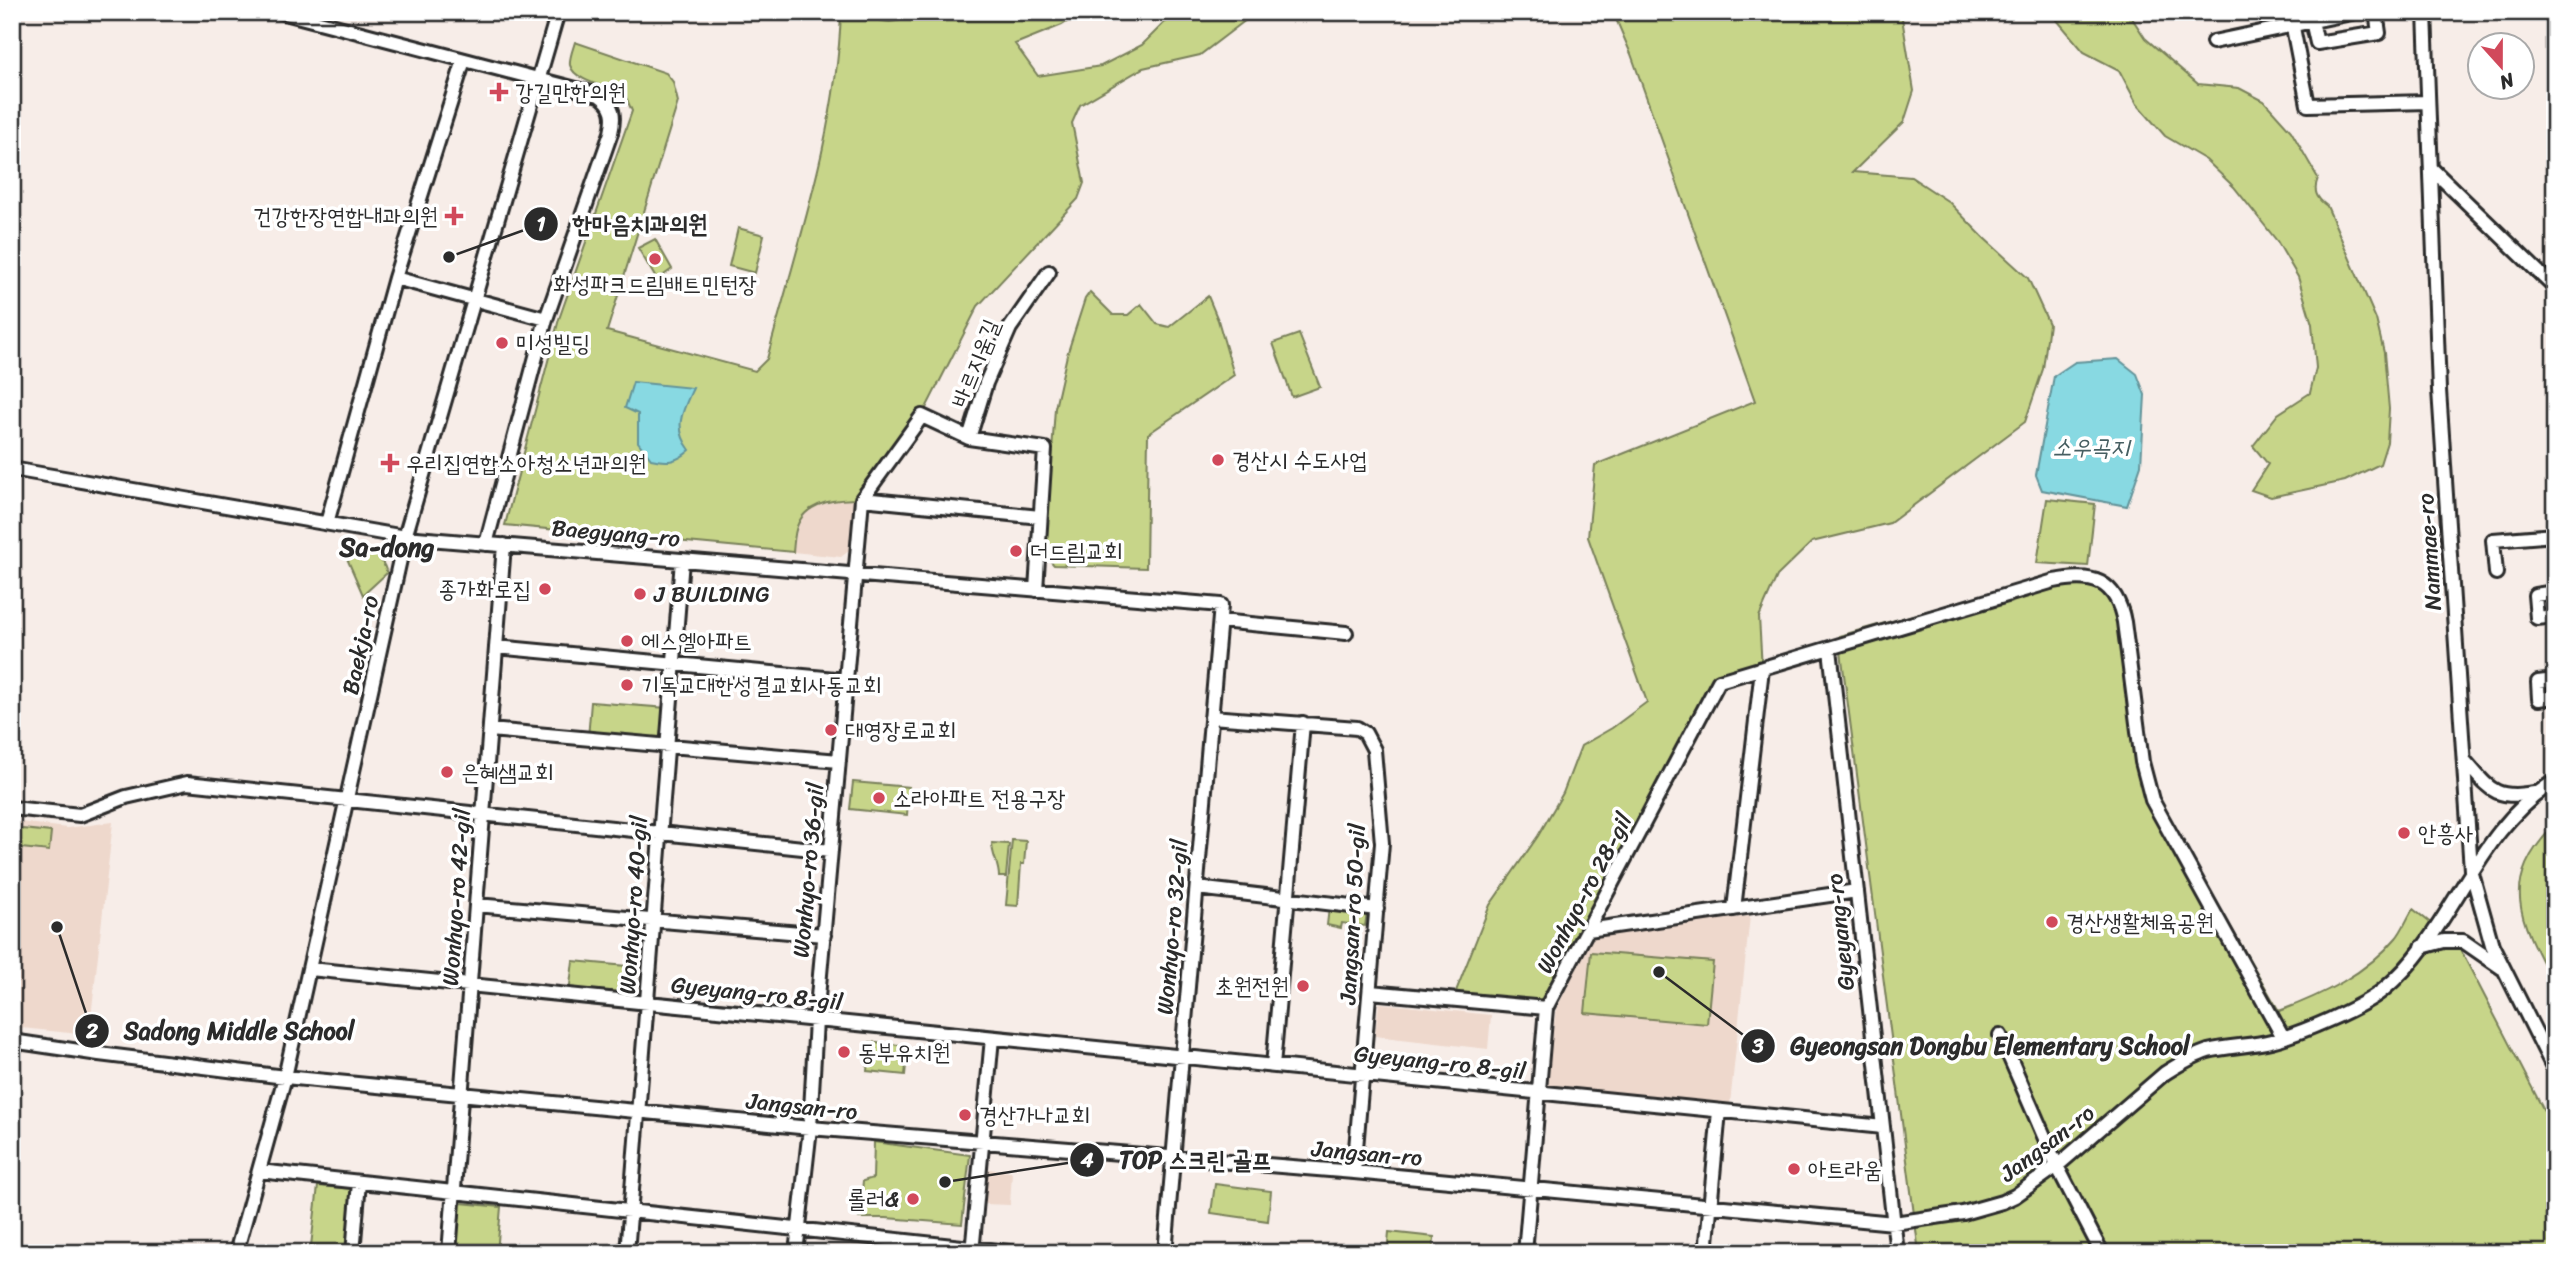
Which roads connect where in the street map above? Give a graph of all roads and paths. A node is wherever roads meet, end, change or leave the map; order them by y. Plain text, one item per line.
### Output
1 (281, 12) edge
2 (558, 12) edge
3 (2356, 12) edge
4 (2376, 12) edge
5 (2426, 12) edge
6 (2291, 19) edge
7 (2312, 21) junction
8 (2213, 42) dead end
9 (464, 60) junction
10 (540, 79) junction
11 (2428, 102) junction
12 (2431, 168) junction
13 (1049, 272) dead end
14 (396, 278) junction
15 (2555, 288) edge
16 (473, 299) junction
17 (546, 319) junction
18 (969, 438) junction
19 (12, 469) edge
20 (862, 499) junction
21 (1040, 517) junction
22 (327, 523) junction
23 (2555, 536) edge
24 (405, 537) junction
25 (486, 544) junction
26 (504, 545) junction
27 (682, 560) junction
28 (2496, 573) dead end
29 (855, 575) junction
30 (1036, 590) junction
31 (2555, 592) edge
32 (1221, 605) joint
33 (2555, 616) edge
34 (1220, 621) junction
35 (1346, 633) dead end
36 (496, 648) junction
37 (1830, 649) junction
38 (673, 665) junction
39 (1762, 669) junction
40 (846, 680) junction
41 (2555, 680) edge
42 (2555, 697) edge
43 (1212, 717) junction
44 (1303, 723) junction
45 (490, 730) junction
46 (667, 746) junction
47 (2463, 760) junction
48 (839, 761) junction
49 (2555, 780) edge
50 (2535, 793) junction
51 (347, 801) junction
52 (12, 808) edge
53 (483, 815) junction
54 (660, 833) junction
55 (831, 851) junction
56 (2471, 870) junction
57 (1197, 888) junction
58 (1857, 891) junction
59 (1288, 898) junction
60 (476, 905) junction
61 (1377, 909) junction
62 (1734, 909) junction
63 (653, 919) junction
64 (1588, 930) junction
65 (824, 935) junction
66 (2422, 947) junction
67 (2502, 968) junction
68 (310, 970) junction
69 (470, 985) junction
70 (1370, 992) junction
71 (647, 1003) junction
72 (1546, 1008) junction
73 (816, 1020) junction
74 (2000, 1035) dead end
75 (2283, 1037) junction
76 (992, 1038) junction
77 (12, 1041) edge
78 (1182, 1057) junction
79 (1273, 1066) junction
80 (2555, 1071) edge
81 (1362, 1075) junction
82 (285, 1077) junction
83 (1539, 1093) junction
84 (461, 1094) junction
85 (639, 1111) junction
86 (1719, 1111) junction
87 (1883, 1127) junction
88 (810, 1128) junction
89 (982, 1144) junction
90 (1174, 1156) junction
91 (2057, 1166) junction
92 (258, 1171) junction
93 (1354, 1172) junction
94 (359, 1182) junction
95 (1532, 1190) junction
96 (453, 1192) junction
97 (1710, 1205) junction
98 (630, 1211) junction
99 (1894, 1223) junction
100 (798, 1229) junction
101 (973, 1250) edge
102 (236, 1253) edge
103 (353, 1253) edge
104 (449, 1253) edge
105 (627, 1253) edge
106 (796, 1253) edge
107 (1018, 1253) edge
108 (1166, 1253) edge
109 (1525, 1253) edge
110 (1706, 1253) edge
111 (1897, 1253) edge
112 (2102, 1253) edge

1 - 9 street
2 - 10 street, Baekja-ro
3 - 7 street
4 - 7 street
5 - 11 street, Nammae-ro
6 - 7 street
6 - 8 street
6 - 11 street
9 - 10 street
9 - 14 street
10 - 16 street, Baekja-ro
10 - 17 street
11 - 12 street, Nammae-ro
12 - 15 street
12 - 47 street, Nammae-ro
13 - 18 street, 바르지움길
14 - 16 street
14 - 22 street
16 - 17 street
16 - 24 street, Baekja-ro
17 - 25 street
18 - 20 street
18 - 21 street
19 - 22 street, Baegyang-ro
20 - 21 street
20 - 29 street, Wonhyo-ro 36-gil
21 - 30 street
22 - 24 street, Baegyang-ro
23 - 28 street
24 - 25 street, Baegyang-ro
24 - 51 street, Baekja-ro
25 - 26 street, Baegyang-ro
26 - 27 street, Baegyang-ro
26 - 36 street, Wonhyo-ro 42-gil
27 - 29 street, Baegyang-ro
27 - 38 street, Wonhyo-ro 40-gil
29 - 30 street, Baegyang-ro
29 - 40 street, Wonhyo-ro 36-gil
30 - 32 street, Baegyang-ro
31 - 33 street
32 - 34 street, Wonhyo-ro 32-gil
34 - 35 street
34 - 43 street, Wonhyo-ro 32-gil
36 - 38 street
36 - 45 street, Wonhyo-ro 42-gil
37 - 39 street, Wonhyo-ro 28-gil
37 - 58 street, Gyeyang-ro
37 - 75 street, Wonhyo-ro 28-gil
38 - 40 street
38 - 46 street, Wonhyo-ro 40-gil
39 - 62 street
39 - 64 street, Wonhyo-ro 28-gil
40 - 48 street, Wonhyo-ro 36-gil
41 - 42 street
43 - 44 street, Jangsan-ro 50-gil
43 - 57 street, Wonhyo-ro 32-gil
44 - 59 street
44 - 61 street, Jangsan-ro 50-gil
45 - 46 street
45 - 53 street, Wonhyo-ro 42-gil
46 - 48 street
46 - 54 street, Wonhyo-ro 40-gil
47 - 50 street
47 - 56 street, Nammae-ro
48 - 55 street, Wonhyo-ro 36-gil
49 - 50 street, Jangsan-ro
50 - 56 street, Jangsan-ro
51 - 52 street
51 - 53 street
51 - 68 street, Baekja-ro
53 - 54 street
53 - 60 street, Wonhyo-ro 42-gil
54 - 55 street
54 - 63 street, Wonhyo-ro 40-gil
55 - 65 street, Wonhyo-ro 36-gil
56 - 66 street, Jangsan-ro
56 - 67 street, Nammae-ro
57 - 59 street
57 - 78 street, Wonhyo-ro 32-gil
58 - 62 street
58 - 87 street, Gyeyang-ro
59 - 61 street
59 - 79 street
60 - 63 street
60 - 69 street, Wonhyo-ro 42-gil
61 - 70 street, Jangsan-ro 50-gil
62 - 64 street
63 - 65 street
63 - 71 street, Wonhyo-ro 40-gil
64 - 72 street, Wonhyo-ro 28-gil
65 - 73 street, Wonhyo-ro 36-gil
66 - 67 street
66 - 75 street, Jangsan-ro
67 - 80 street, Nammae-ro
68 - 69 street, Gyeyang-ro 8-gil
68 - 82 street, Baekja-ro
69 - 71 street, Gyeyang-ro 8-gil
69 - 84 street, Wonhyo-ro 42-gil
70 - 72 street
70 - 81 street, Jangsan-ro 50-gil
71 - 73 street, Gyeyang-ro 8-gil
71 - 85 street, Wonhyo-ro 40-gil
72 - 83 street, Wonhyo-ro 28-gil
73 - 76 street, Gyeyang-ro 8-gil
73 - 88 street, Wonhyo-ro 36-gil
74 - 91 street
75 - 91 street, Jangsan-ro
76 - 78 street, Gyeyang-ro 8-gil
76 - 89 street
77 - 82 street, Jangsan-ro
78 - 79 street, Gyeyang-ro 8-gil
78 - 90 street, Wonhyo-ro 32-gil
79 - 81 street, Gyeyang-ro 8-gil
81 - 83 street, Gyeyang-ro 8-gil
81 - 93 street, Jangsan-ro 50-gil
82 - 84 street, Jangsan-ro
82 - 92 street, Baekja-ro
83 - 86 street, Gyeyang-ro 8-gil
83 - 95 street, Wonhyo-ro 28-gil
84 - 85 street, Jangsan-ro
84 - 96 street, Wonhyo-ro 42-gil
85 - 88 street, Jangsan-ro
85 - 98 street, Wonhyo-ro 40-gil
86 - 87 street, Gyeyang-ro 8-gil
86 - 97 street
87 - 99 street, Gyeyang-ro
88 - 89 street, Jangsan-ro
88 - 100 street, Wonhyo-ro 36-gil
89 - 90 street, Jangsan-ro
89 - 101 street
90 - 93 street, Jangsan-ro
90 - 108 street, Wonhyo-ro 32-gil
91 - 99 street, Jangsan-ro
91 - 112 street
92 - 94 street
92 - 102 street, Baekja-ro
93 - 95 street, Jangsan-ro
94 - 96 street
94 - 103 street
95 - 97 street, Jangsan-ro
95 - 109 street, Wonhyo-ro 28-gil
96 - 98 street
96 - 104 street, Wonhyo-ro 42-gil
97 - 99 street, Jangsan-ro
97 - 110 street
98 - 100 street
98 - 105 street, Wonhyo-ro 40-gil
99 - 111 street, Gyeyang-ro
100 - 101 street
100 - 106 street, Wonhyo-ro 36-gil
101 - 107 street

